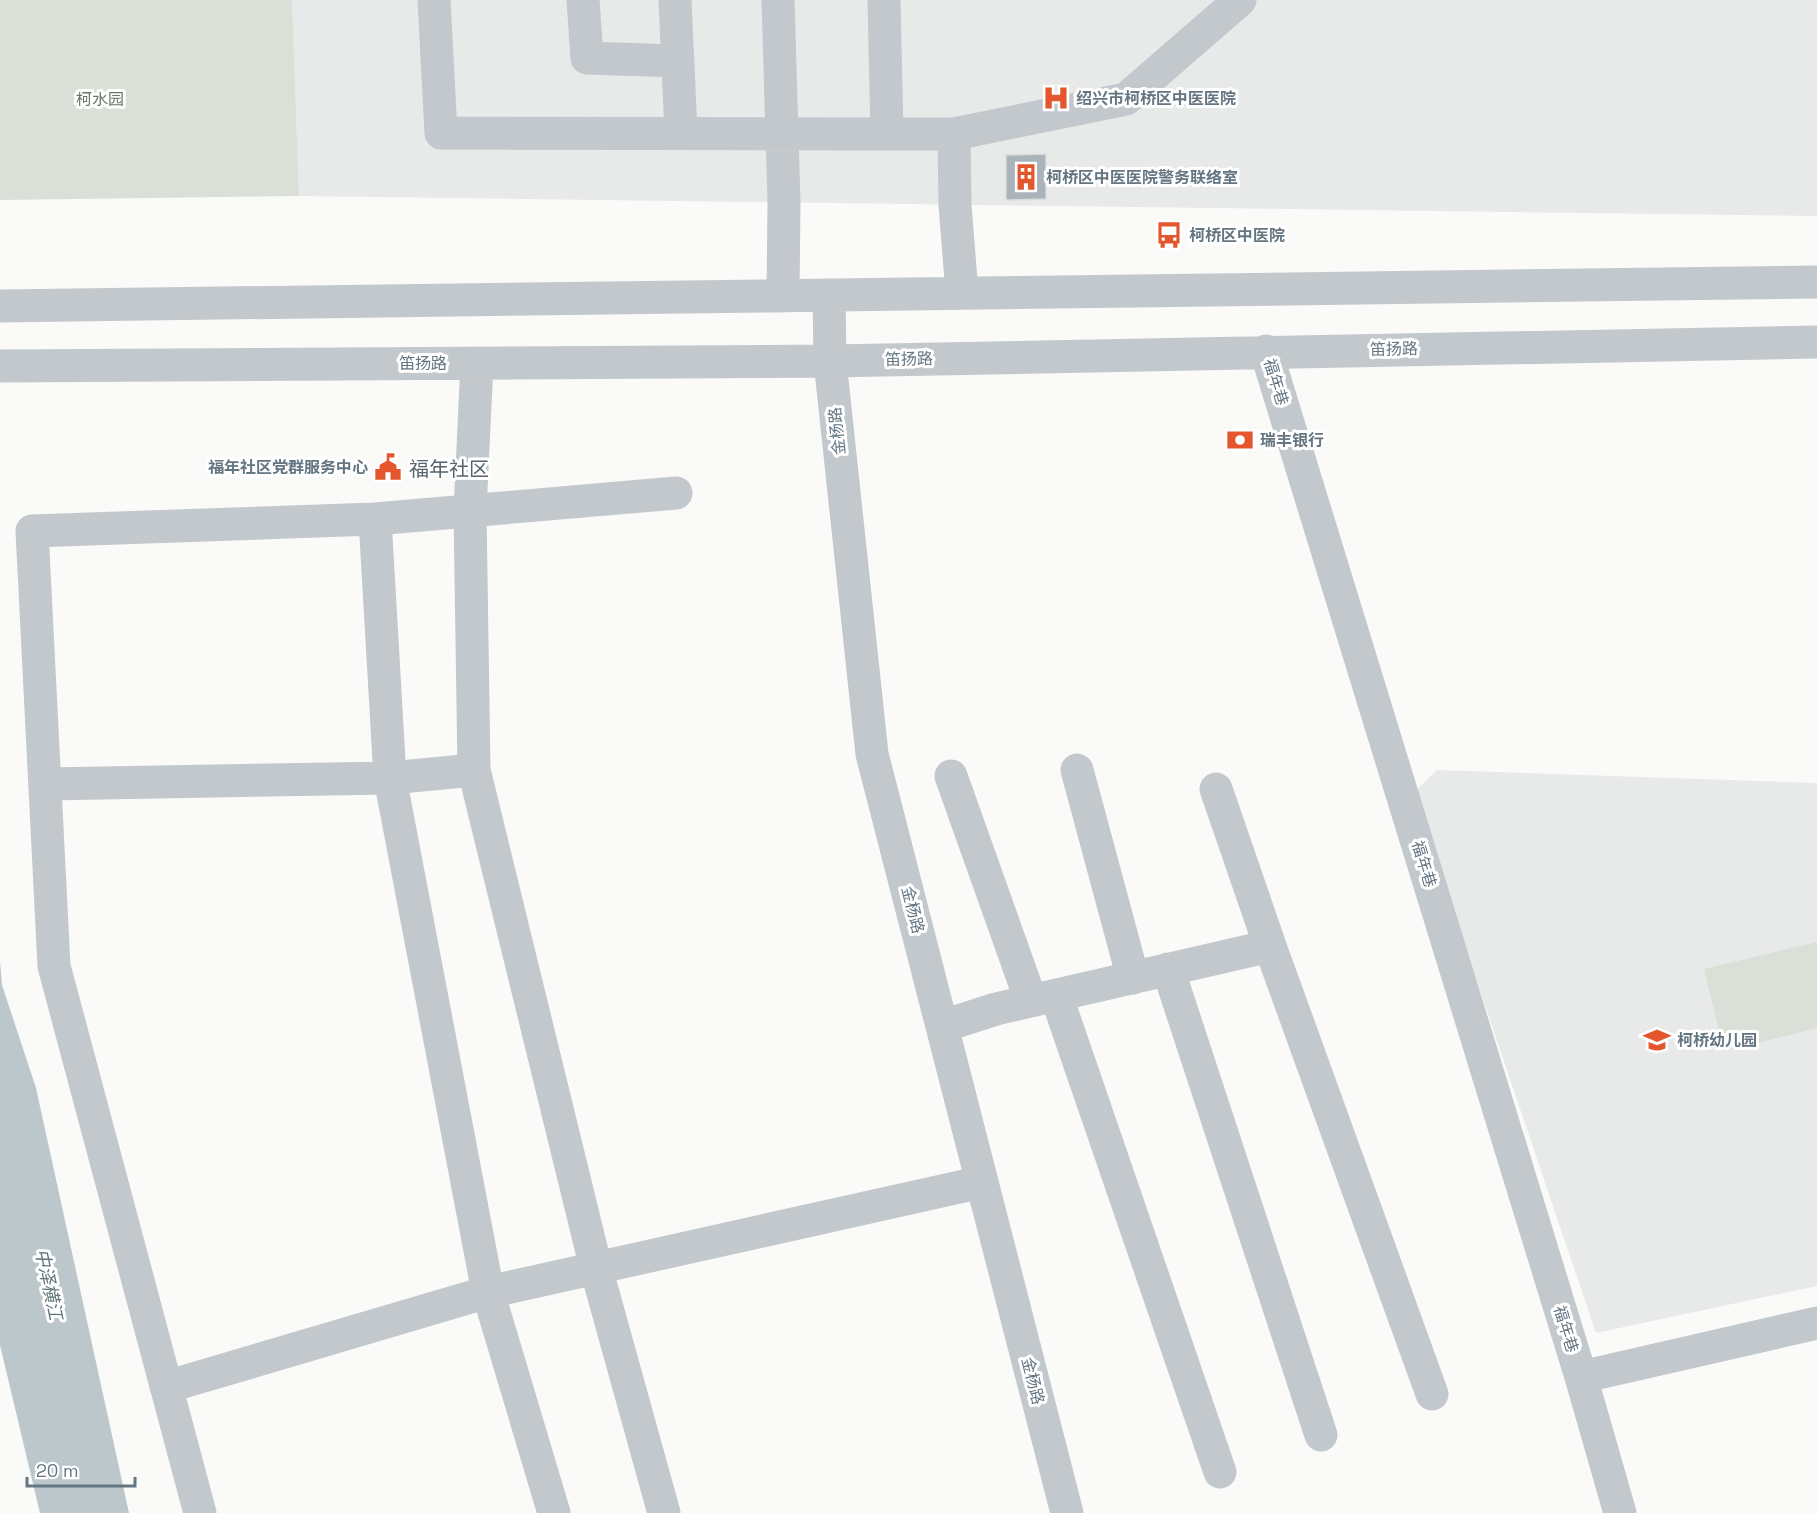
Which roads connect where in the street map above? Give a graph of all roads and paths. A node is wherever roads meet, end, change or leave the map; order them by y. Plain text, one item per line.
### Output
1 (434, 0) edge
2 (583, 0) edge
3 (675, 0) edge
4 (778, 0) edge
5 (884, 0) edge
6 (1240, 0) edge
7 (678, 61) junction
8 (681, 133) junction
9 (782, 134) junction
10 (887, 134) junction
11 (954, 134) junction
12 (1817, 282) edge
13 (963, 293) junction
14 (829, 295) junction
15 (783, 296) junction
16 (0, 306) edge
17 (1817, 342) edge
18 (1266, 351) junction
19 (830, 361) junction
20 (477, 363) junction
21 (0, 366) edge
22 (676, 493) dead end
23 (470, 511) junction
24 (375, 519) junction
25 (474, 770) junction
26 (1077, 770) dead end
27 (951, 777) dead end
28 (390, 778) junction
29 (45, 784) junction
30 (1216, 789) dead end
31 (1270, 946) junction
32 (1168, 969) junction
33 (1132, 978) junction
34 (1044, 998) junction
35 (942, 1026) junction
36 (982, 1182) junction
37 (596, 1268) junction
38 (488, 1292) junction
39 (1817, 1323) edge
40 (1581, 1377) junction
41 (166, 1387) junction
42 (1432, 1394) dead end
43 (1321, 1434) dead end
44 (1220, 1472) dead end
45 (200, 1513) edge
46 (554, 1513) edge
47 (664, 1513) edge
48 (1067, 1513) edge
49 (1620, 1513) edge

1 - 8 street
2 - 7 street
3 - 7 street
4 - 9 street
5 - 10 street
6 - 11 street
7 - 8 street
8 - 9 street
9 - 10 street
9 - 15 street
10 - 11 street
11 - 13 street
12 - 13 street
13 - 14 street
14 - 15 street
14 - 19 street, 金杨路
15 - 16 street
17 - 18 street, 笛扬路
18 - 19 street, 笛扬路
18 - 40 street, 福年巷
19 - 20 street, 笛扬路
19 - 35 street, 金杨路
20 - 21 street, 笛扬路
20 - 23 street
22 - 23 street
23 - 24 street
23 - 25 street
24 - 28 street
24 - 29 street
25 - 28 street
25 - 37 street
26 - 33 street
27 - 34 street
28 - 29 street
28 - 38 street
29 - 41 street
30 - 31 street
31 - 32 street
31 - 42 street
32 - 33 street
32 - 43 street
33 - 34 street
34 - 35 street
34 - 44 street
35 - 36 street, 金杨路
36 - 37 street
36 - 48 street, 金杨路
37 - 38 street
37 - 47 street
38 - 41 street
38 - 46 street
39 - 40 street
40 - 49 street, 福年巷
41 - 45 street

